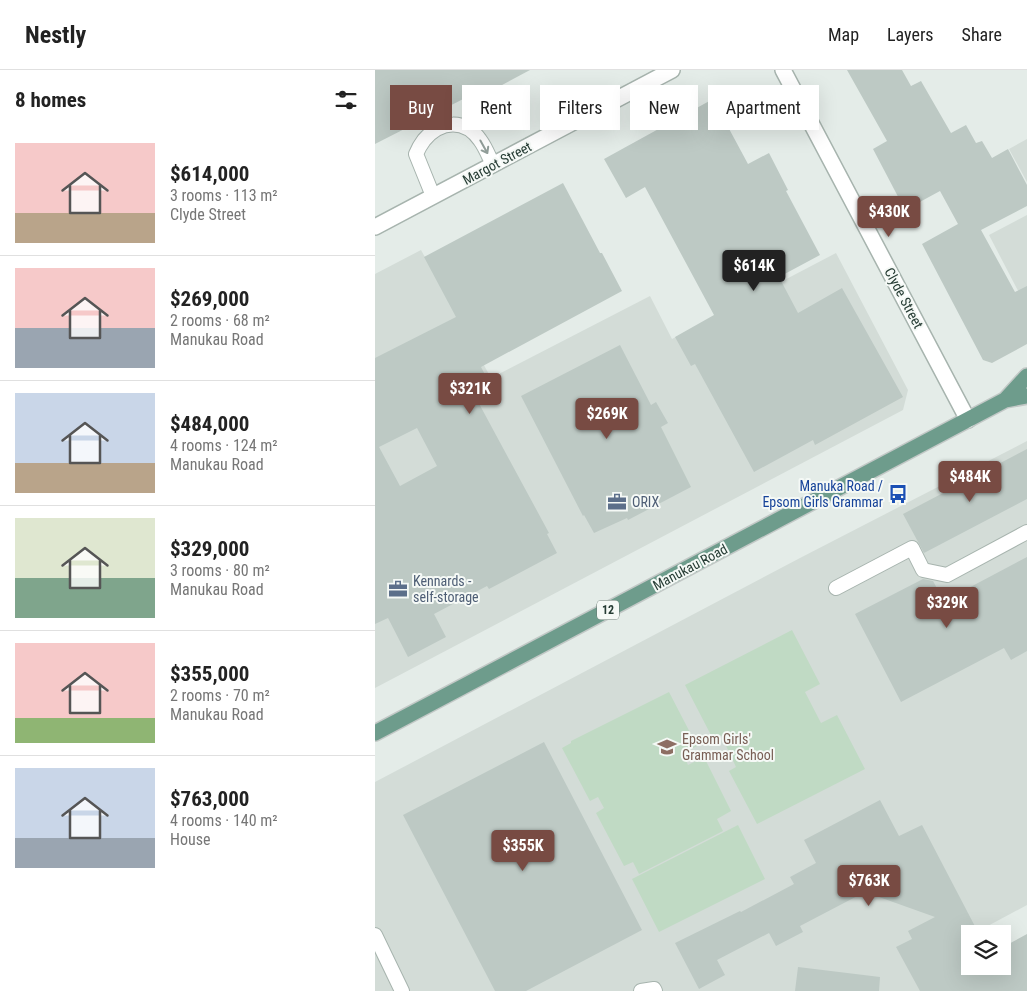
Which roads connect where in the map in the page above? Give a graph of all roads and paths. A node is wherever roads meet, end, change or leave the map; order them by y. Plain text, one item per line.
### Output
1 (672, 70) edge
2 (783, 70) edge
3 (493, 165) junction
4 (433, 196) junction
5 (375, 227) edge
6 (1027, 376) edge
7 (1027, 396) edge
8 (1005, 400) junction
9 (968, 420) junction
10 (1027, 532) edge
11 (836, 588) dead end
12 (375, 733) edge
13 (375, 935) edge
14 (402, 991) edge
15 (641, 991) edge
16 (655, 991) edge

1 - 3 street, Margot Street
2 - 9 street, Clyde Street
3 - 4 street, Margot Street
4 -> 3 lane
4 - 5 street, Margot Street
6 - 8 main road, Manukau Road / 12
7 - 8 main road, Manukau Road / 12
8 - 9 main road, Manukau Road / 12
9 - 12 main road, Manukau Road / 12
10 - 11 lane
13 - 14 lane
15 - 16 lane

